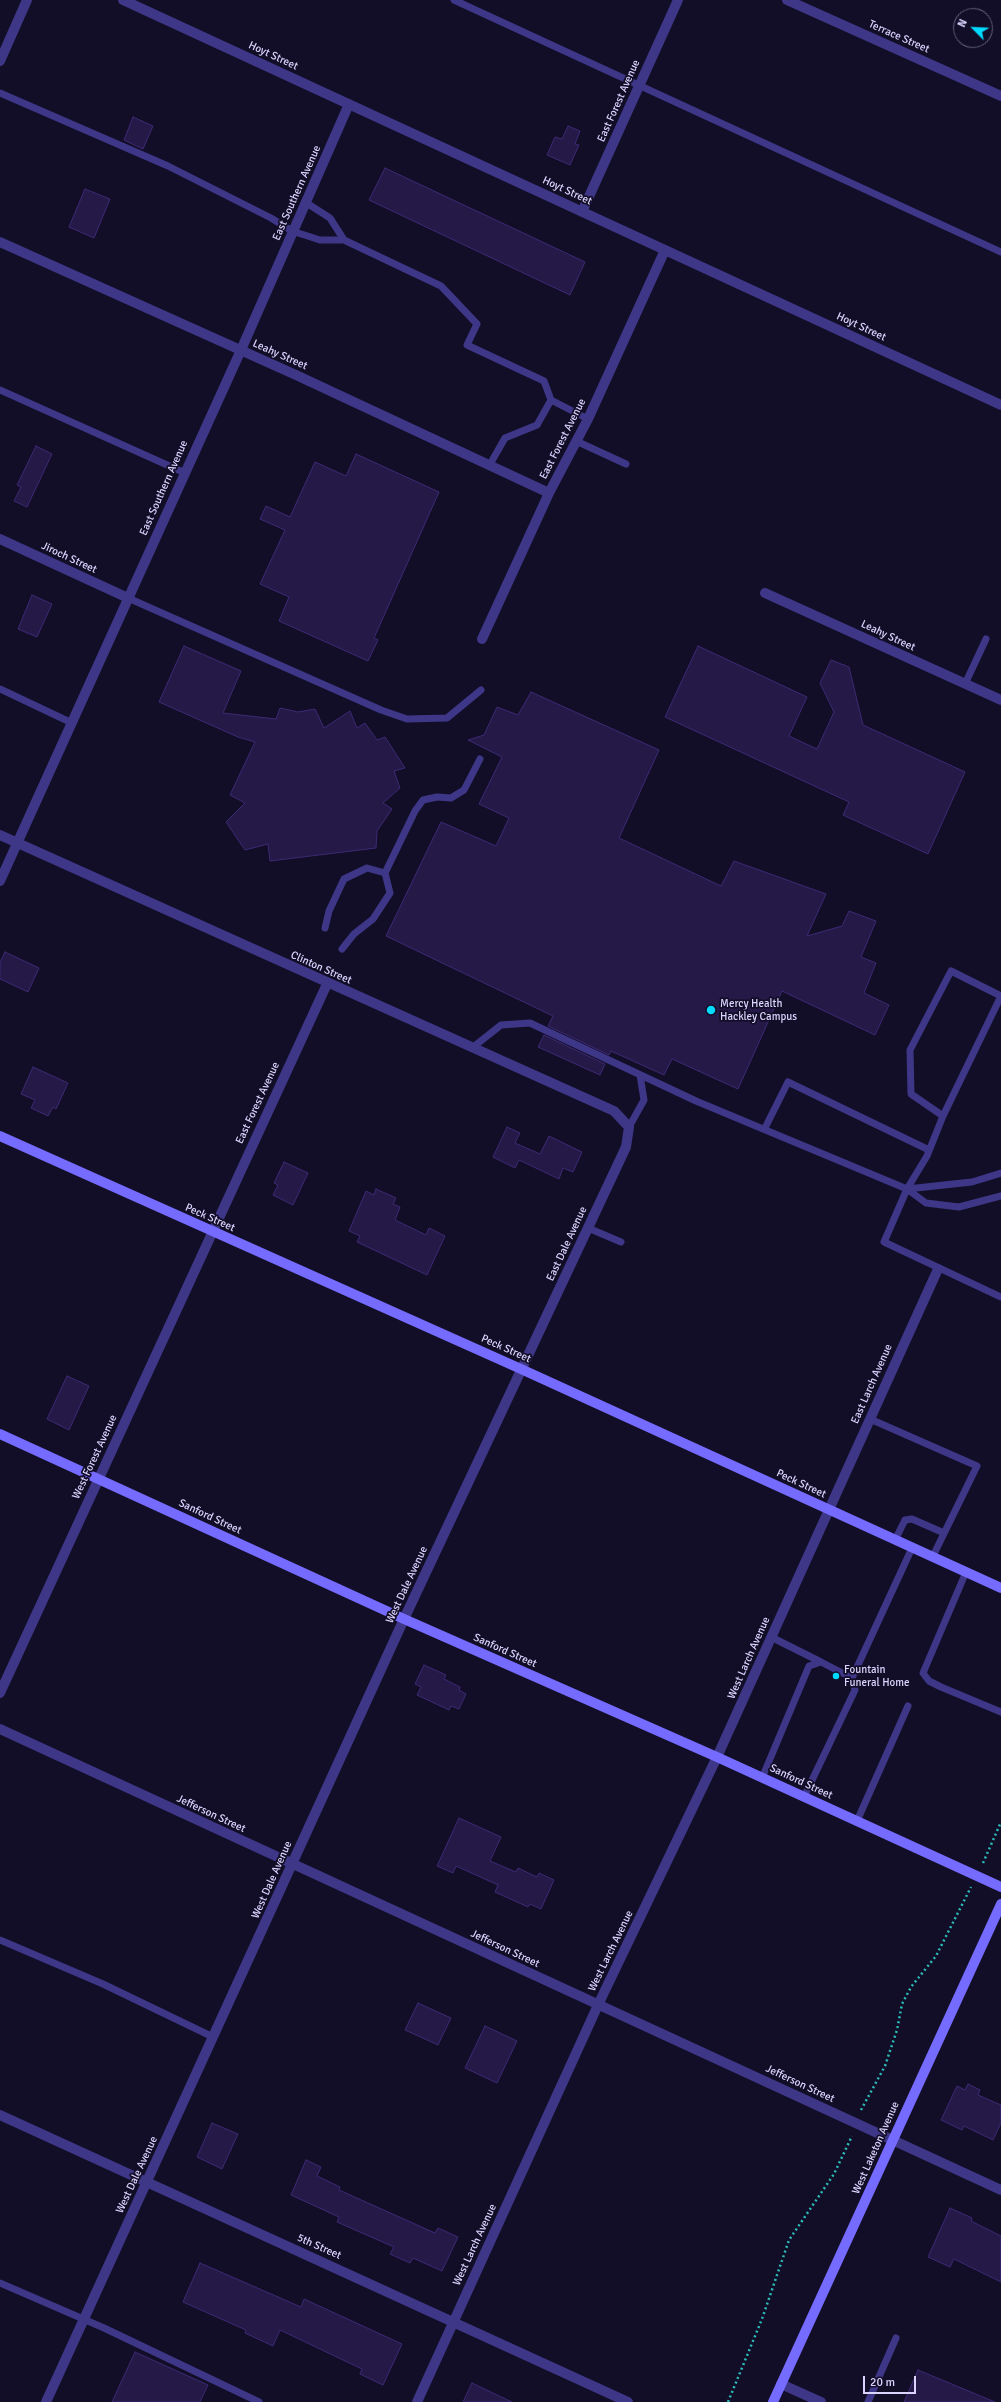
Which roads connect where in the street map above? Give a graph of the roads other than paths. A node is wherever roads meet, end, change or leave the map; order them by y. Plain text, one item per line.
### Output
1 (27, 0) edge
2 (123, 0) edge
3 (454, 0) edge
4 (678, 0) edge
5 (788, 0) edge
6 (0, 61) edge
7 (639, 85) junction
8 (0, 93) edge
9 (1001, 96) edge
10 (349, 104) junction
11 (305, 202) junction
12 (582, 212) junction
13 (292, 232) junction
14 (344, 240) junction
15 (0, 242) edge
16 (665, 250) junction
17 (1001, 252) edge
18 (240, 350) junction
19 (0, 390) edge
20 (551, 400) junction
21 (1001, 405) edge
22 (588, 419) junction
23 (576, 441) junction
24 (626, 464) dead end
25 (489, 466) junction
26 (185, 473) junction
27 (549, 493) junction
28 (0, 539) edge
29 (765, 593) dead end
30 (128, 598) junction
31 (482, 639) dead end
32 (986, 639) dead end
33 (965, 684) junction
34 (0, 689) edge
35 (481, 690) dead end
36 (1001, 700) edge
37 (72, 723) junction
38 (480, 759) dead end
39 (0, 835) edge
40 (17, 843) junction
41 (385, 873) junction
42 (0, 881) edge
43 (326, 928) dead end
44 (342, 949) dead end
45 (327, 984) junction
46 (1001, 996) edge
47 (472, 1048) junction
48 (640, 1075) junction
49 (943, 1116) junction
50 (629, 1127) junction
51 (765, 1128) junction
52 (0, 1136) edge
53 (929, 1150) junction
54 (1001, 1173) edge
55 (907, 1188) junction
56 (1001, 1196) edge
57 (588, 1228) junction
58 (211, 1232) junction
59 (621, 1242) dead end
60 (938, 1269) junction
61 (1001, 1297) edge
62 (522, 1369) junction
63 (870, 1419) junction
64 (0, 1434) edge
65 (98, 1479) junction
66 (828, 1510) junction
67 (944, 1534) junction
68 (895, 1540) junction
69 (912, 1548) junction
70 (932, 1556) junction
71 (966, 1572) junction
72 (1000, 1586) edge
73 (404, 1619) junction
74 (771, 1637) junction
75 (821, 1662) junction
76 (852, 1678) junction
77 (0, 1693) edge
78 (908, 1706) dead end
79 (1001, 1712) edge
80 (0, 1728) edge
81 (717, 1757) junction
82 (762, 1778) junction
83 (804, 1797) junction
84 (856, 1821) junction
85 (292, 1865) junction
86 (1001, 1887) edge
87 (1001, 1904) edge
88 (0, 1940) edge
89 (598, 2005) junction
90 (213, 2037) junction
91 (0, 2115) edge
92 (893, 2139) junction
93 (146, 2183) junction
94 (1001, 2190) edge
95 (0, 2283) edge
96 (84, 2319) junction
97 (453, 2321) junction
98 (896, 2338) dead end
99 (781, 2384) junction
100 (46, 2402) edge
101 (259, 2402) edge
102 (417, 2402) edge
103 (628, 2402) edge
104 (773, 2402) edge
105 (821, 2402) edge
106 (868, 2402) edge

1 - 6 street
2 - 10 street, Hoyt Street
3 - 7 lane
4 - 7 street, East Forest Avenue
5 - 9 street, Terrace Street
7 - 12 street, East Forest Avenue
7 - 17 lane
8 - 13 lane
10 - 11 street, East Southern Avenue
10 - 12 street, Hoyt Street
11 - 13 street, East Southern Avenue
11 - 14 lane
12 - 16 street, Hoyt Street
13 - 14 lane
13 - 18 street, East Southern Avenue
14 - 20 lane
15 - 18 street, Leahy Street
16 - 21 street, Hoyt Street
16 - 22 street, East Forest Avenue
18 - 25 street, Leahy Street
18 - 26 street, East Southern Avenue
19 - 26 lane
20 - 22 lane
20 - 25 lane
22 - 23 street, East Forest Avenue
23 - 24 lane
23 - 27 street, East Forest Avenue
25 - 27 street, Leahy Street
26 - 30 street, East Southern Avenue
27 - 31 street, East Forest Avenue
28 - 30 street, Jiroch Street
29 - 33 street, Leahy Street
30 - 35 lane
30 - 37 street, East Southern Avenue
32 - 33 lane
33 - 36 street, Leahy Street
34 - 37 lane
37 - 40 street, East Southern Avenue
38 - 41 lane
39 - 40 street, Clinton Street
40 - 42 street, East Southern Avenue
40 - 45 street, Clinton Street
41 - 43 lane
41 - 44 lane
45 - 47 street, Clinton Street
45 - 58 street, East Forest Avenue
46 - 49 lane
46 - 49 lane
47 - 48 lane
47 - 50 street, Clinton Street
48 - 50 lane
48 - 51 lane
49 - 53 lane
50 - 57 street, East Dale Avenue
51 - 53 lane
51 - 55 lane
52 - 58 street, Peck Street
53 - 55 lane
54 - 55 lane
55 - 56 lane
55 - 60 lane
57 - 59 lane
57 - 62 street, East Dale Avenue
58 - 62 street, Peck Street
58 - 65 street, West Forest Avenue
60 - 61 lane
60 - 63 street, East Larch Avenue
62 - 66 street, Peck Street
62 - 73 street, West Dale Avenue
63 - 66 street, East Larch Avenue
63 - 67 lane
64 - 65 street, Sanford Street
65 - 73 street, Sanford Street
65 - 77 street, West Forest Avenue
66 - 68 street, Peck Street
66 - 74 street, West Larch Avenue
67 - 68 lane
67 - 70 lane
68 - 69 street, Peck Street
69 - 70 street, Peck Street
69 - 76 lane
70 - 71 street, Peck Street
71 - 72 street, Peck Street
71 - 79 lane
73 - 81 street, Sanford Street
73 - 85 street, West Dale Avenue
74 - 75 lane
74 - 81 street, West Larch Avenue
75 - 76 lane
75 - 82 lane
76 - 83 lane
78 - 84 lane
80 - 85 street, Jefferson Street
81 - 82 street, Sanford Street
81 - 89 street, West Larch Avenue
82 - 83 street, Sanford Street
83 - 84 street, Sanford Street
84 - 86 street, Sanford Street
85 - 89 street, Jefferson Street
85 - 90 street, West Dale Avenue
87 - 92 street, West Laketon Avenue
88 - 90 lane
89 - 92 street, Jefferson Street
89 - 97 street, West Larch Avenue
90 - 93 street, West Dale Avenue
91 - 93 street, 5th Street
92 - 94 street, Jefferson Street
92 - 99 street, West Laketon Avenue
93 - 96 street, West Dale Avenue
93 - 97 street, 5th Street
95 - 96 lane
96 - 100 street, West Dale Avenue
96 - 101 lane
97 - 102 street, West Larch Avenue
97 - 103 street, 5th Street
98 - 106 lane
99 - 104 street, West Laketon Avenue
99 - 105 street

